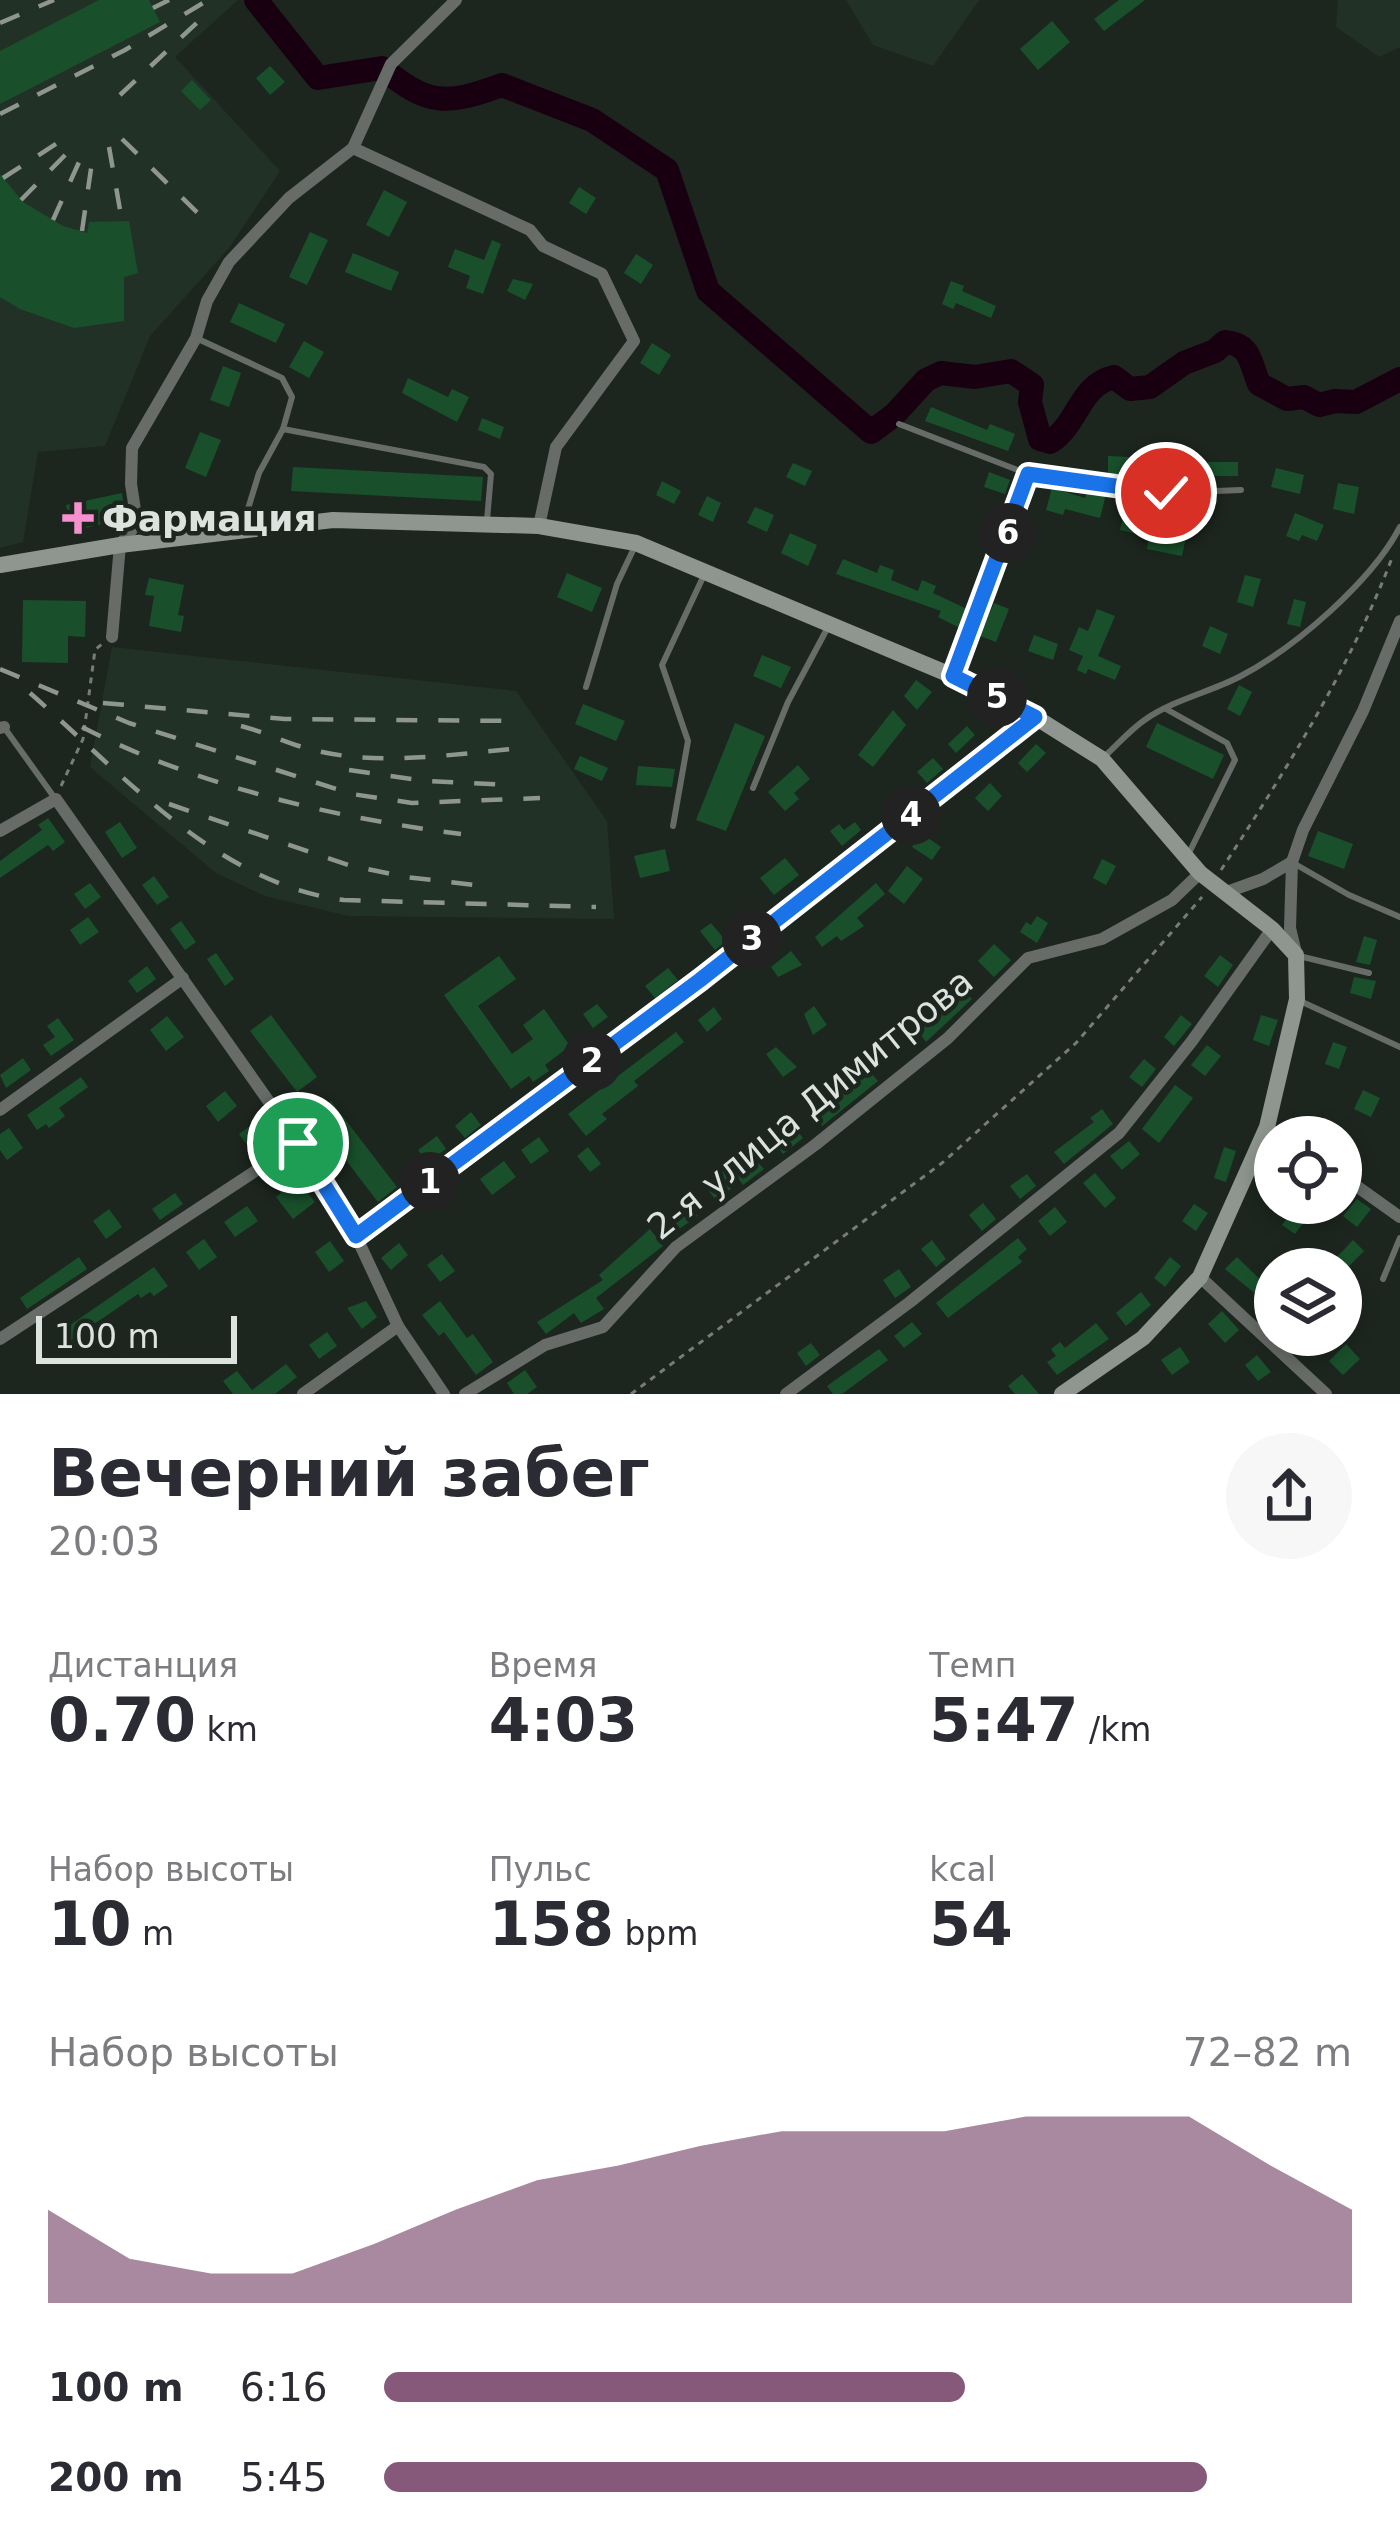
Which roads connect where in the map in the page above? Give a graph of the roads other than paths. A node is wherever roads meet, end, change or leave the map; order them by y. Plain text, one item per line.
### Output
1 (456, 0) edge
2 (353, 148) junction
3 (196, 338) junction
4 (899, 424) dead end
5 (283, 430) junction
6 (1028, 474) junction
7 (1241, 490) dead end
8 (486, 526) junction
9 (539, 526) junction
10 (1400, 526) edge
11 (241, 531) junction
12 (636, 543) junction
13 (120, 544) junction
14 (0, 565) edge
15 (706, 572) junction
16 (1400, 621) edge
17 (830, 624) junction
18 (112, 637) road end
19 (953, 676) junction
20 (586, 687) dead end
21 (1166, 710) junction
22 (1035, 717) junction
23 (1, 726) edge
24 (1102, 759) junction
25 (753, 788) dead end
26 (56, 799) junction
27 (673, 826) dead end
28 (0, 831) edge
29 (1187, 858) junction
30 (1292, 862) junction
31 (1212, 883) junction
32 (1400, 917) edge
33 (1273, 929) junction
34 (1296, 955) junction
35 (1369, 973) dead end
36 (183, 978) junction
37 (1297, 999) junction
38 (1400, 1047) edge
39 (0, 1110) edge
40 (1277, 1116) edge
41 (298, 1143) junction
42 (1254, 1171) edge
43 (1362, 1190) edge
44 (1400, 1217) edge
45 (356, 1236) junction
46 (1400, 1238) edge
47 (1200, 1277) junction
48 (1383, 1279) dead end
49 (398, 1326) junction
50 (0, 1339) edge
51 (303, 1394) edge
52 (444, 1394) edge
53 (465, 1394) edge
54 (786, 1394) edge
55 (1062, 1394) edge
56 (1324, 1394) edge

1 - 2 street
2 - 3 street
2 - 9 street
3 - 5 lane
3 - 13 street
4 - 6 lane
5 - 8 lane
5 - 11 lane
6 - 7 lane
6 - 19 street
8 - 9 street
8 - 11 street
9 - 12 street
10 - 21 lane
11 - 13 street
12 - 15 street
12 - 20 lane
13 - 14 street
13 - 18 street
15 - 17 street
15 - 27 lane
16 - 30 street
17 - 19 street
17 - 25 lane
19 - 22 street
21 - 24 lane
21 - 29 lane
22 - 24 street
22 - 45 street
23 - 26 lane
24 - 29 street
26 - 28 street
26 - 36 street
29 - 31 street
30 - 31 street, 2-я улица Димитрова
30 - 32 lane
30 - 34 street
31 - 33 street
31 - 53 street, 2-я улица Димитрова
33 - 34 street
33 - 54 street
34 - 35 lane
34 - 37 street
36 - 39 street
36 - 41 street
37 - 38 lane
37 - 40 street
41 - 45 street
41 - 50 street
42 - 47 street
43 - 44 street
45 - 49 street
46 - 48 lane
47 - 55 street
47 - 56 street
49 - 51 street
49 - 52 street

